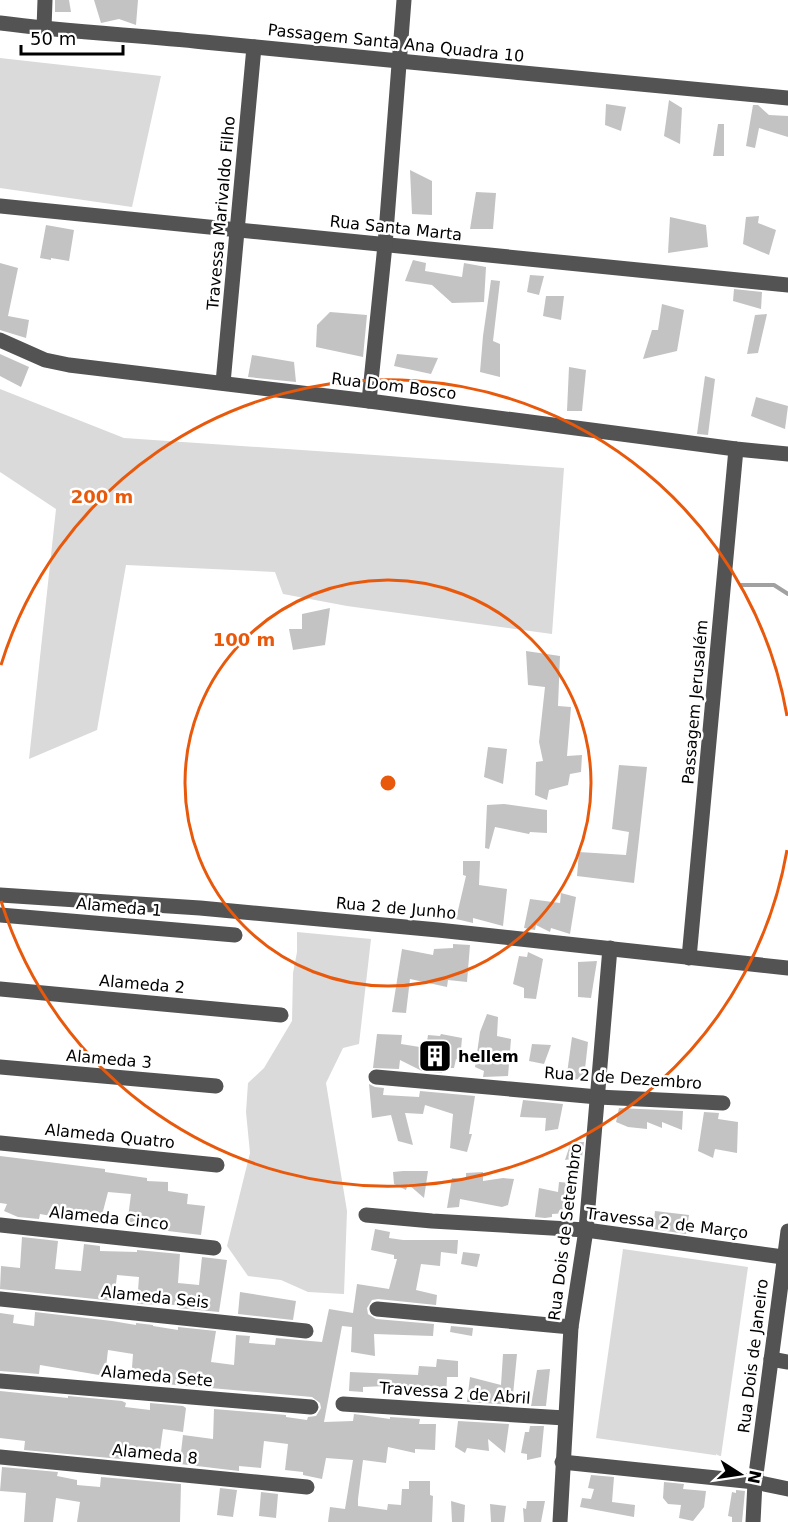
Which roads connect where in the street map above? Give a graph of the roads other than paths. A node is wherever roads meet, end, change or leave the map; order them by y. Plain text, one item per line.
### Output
1 (45, 0) edge
2 (404, 0) edge
3 (0, 24) edge
4 (44, 29) junction
5 (254, 47) junction
6 (400, 61) junction
7 (788, 98) edge
8 (0, 206) edge
9 (237, 230) junction
10 (385, 245) junction
11 (788, 285) edge
12 (0, 340) edge
13 (223, 383) junction
14 (369, 401) junction
15 (736, 449) junction
16 (788, 454) edge
17 (0, 895) edge
18 (0, 915) edge
19 (235, 935) dead end
20 (610, 948) junction
21 (689, 958) junction
22 (788, 968) edge
23 (0, 989) edge
24 (281, 1015) dead end
25 (0, 1067) edge
26 (376, 1077) dead end
27 (216, 1086) dead end
28 (598, 1096) junction
29 (723, 1103) dead end
30 (0, 1143) edge
31 (217, 1165) dead end
32 (366, 1215) dead end
33 (0, 1225) edge
34 (586, 1230) junction
35 (788, 1231) edge
36 (214, 1248) dead end
37 (783, 1257) junction
38 (0, 1299) edge
39 (377, 1309) dead end
40 (571, 1327) junction
41 (306, 1331) dead end
42 (771, 1359) junction
43 (788, 1362) edge
44 (0, 1381) edge
45 (343, 1404) dead end
46 (311, 1407) dead end
47 (565, 1418) junction
48 (0, 1457) edge
49 (562, 1462) junction
50 (756, 1482) junction
51 (307, 1487) dead end
52 (788, 1489) edge
53 (560, 1522) edge
54 (753, 1522) edge

1 - 4 street
2 - 6 street
3 - 4 street, Passagem Santa Ana Quadra 10
4 - 5 street, Passagem Santa Ana Quadra 10
5 - 6 street, Passagem Santa Ana Quadra 10
5 - 9 street, Travessa Marivaldo Filho
6 - 7 street, Passagem Santa Ana Quadra 10
6 - 10 street
8 - 9 street, Rua Santa Marta
9 - 10 street, Rua Santa Marta
9 - 13 street, Travessa Marivaldo Filho
10 - 11 street, Rua Santa Marta
10 - 14 street
12 - 13 street, Rua Dom Bosco
13 - 14 street, Rua Dom Bosco
14 - 15 street, Rua Dom Bosco
15 - 16 street, Rua Dom Bosco
15 - 21 street, Passagem Jerusalém
17 - 20 street, Rua 2 de Junho
18 - 19 street, Alameda 1
20 - 21 street, Rua 2 de Junho
20 - 28 street, Rua Dois de Setembro
21 - 22 street, Rua 2 de Junho
23 - 24 street, Alameda 2
25 - 27 street, Alameda 3
26 - 28 street, Rua 2 de Dezembro
28 - 29 street, Rua 2 de Dezembro
28 - 34 street, Rua Dois de Setembro
30 - 31 street, Alameda Quatro
32 - 34 street, Travessa 2 de Março
33 - 36 street, Alameda Cinco
34 - 37 street, Travessa 2 de Março
34 - 40 street, Rua Dois de Setembro
35 - 37 street, Rua Dois de Janeiro
37 - 42 street, Rua Dois de Janeiro
38 - 41 street, Alameda Seis
39 - 40 street
40 - 47 street, Rua Dois de Setembro
42 - 43 street
42 - 50 street, Rua Dois de Janeiro
44 - 46 street, Alameda Sete
45 - 47 street, Travessa 2 de Abril
47 - 49 street, Rua Dois de Setembro
48 - 51 street, Alameda 8
49 - 50 street
49 - 53 street, Rua Dois de Setembro
50 - 52 street
50 - 54 street, Rua Dois de Janeiro

